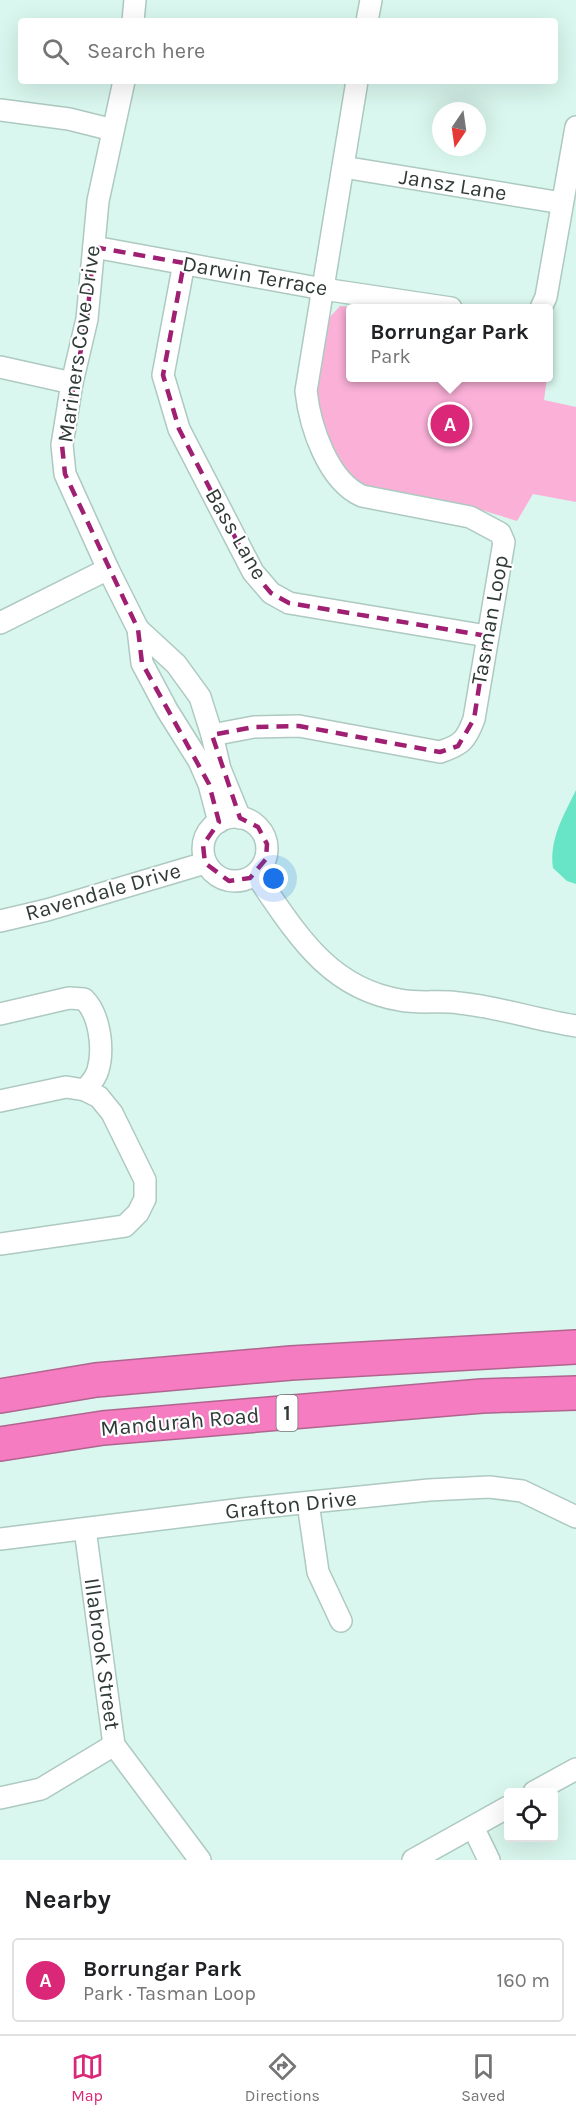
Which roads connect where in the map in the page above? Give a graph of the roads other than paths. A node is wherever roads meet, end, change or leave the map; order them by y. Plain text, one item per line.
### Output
1 (135, 0) edge
2 (370, 0) edge
3 (134, 18) edge
4 (367, 18) edge
5 (123, 84) edge
6 (357, 84) edge
7 (0, 110) edge
8 (576, 127) edge
9 (113, 130) junction
10 (343, 167) junction
11 (562, 203) junction
12 (94, 247) junction
13 (184, 263) junction
14 (323, 288) junction
15 (421, 304) edge
16 (543, 304) edge
17 (0, 367) edge
18 (72, 382) junction
19 (108, 569) junction
20 (0, 623) edge
21 (138, 629) junction
22 (487, 636) junction
23 (212, 735) junction
24 (240, 818) junction
25 (219, 822) junction
26 (205, 863) junction
27 (256, 875) junction
28 (0, 921) edge
29 (0, 1014) edge
30 (576, 1026) edge
31 (85, 1090) junction
32 (0, 1101) edge
33 (0, 1244) edge
34 (576, 1347) edge
35 (576, 1393) edge
36 (0, 1396) edge
37 (0, 1444) edge
38 (308, 1503) junction
39 (576, 1517) edge
40 (85, 1529) junction
41 (0, 1539) edge
42 (341, 1621) dead end
43 (114, 1744) junction
44 (576, 1769) edge
45 (541, 1788) edge
46 (0, 1798) edge
47 (504, 1809) edge
48 (473, 1827) junction
49 (200, 1860) edge
50 (413, 1860) edge
51 (489, 1860) edge

1 - 3 street
2 - 4 street
5 - 9 street, Mariners Cove Drive
6 - 10 street, Tasman Loop
7 - 9 street
8 - 11 street
9 - 12 street, Mariners Cove Drive
10 - 11 street, Jansz Lane
10 - 14 street, Tasman Loop
11 - 16 street
12 - 13 street, Darwin Terrace
12 - 18 street, Mariners Cove Drive
13 - 14 street, Darwin Terrace
13 - 22 street, Bass Lane
14 - 15 street, Darwin Terrace
14 - 22 street, Tasman Loop
17 - 18 street
18 - 19 street, Mariners Cove Drive
19 - 20 street
19 - 21 street, Mariners Cove Drive
21 - 23 street, Mariners Cove Drive
21 - 25 street, Mariners Cove Drive
22 - 23 street, Tasman Loop
23 - 24 street, Mariners Cove Drive
24 - 25 street
24 - 27 street
25 - 26 street
26 - 27 street
26 - 28 street, Ravendale Drive
27 - 30 street
29 - 31 street
31 - 32 street
31 - 33 street
34 - 36 highway, 1
35 - 37 highway, Mandurah Road / 1
38 - 39 street, Grafton Drive
38 - 40 street, Grafton Drive
38 - 42 street
40 - 41 street, Grafton Drive
40 - 43 street, Illabrook Street
43 - 46 street
43 - 49 street, Illabrook Street
44 - 45 street
47 - 48 street
48 - 50 street
48 - 51 street

